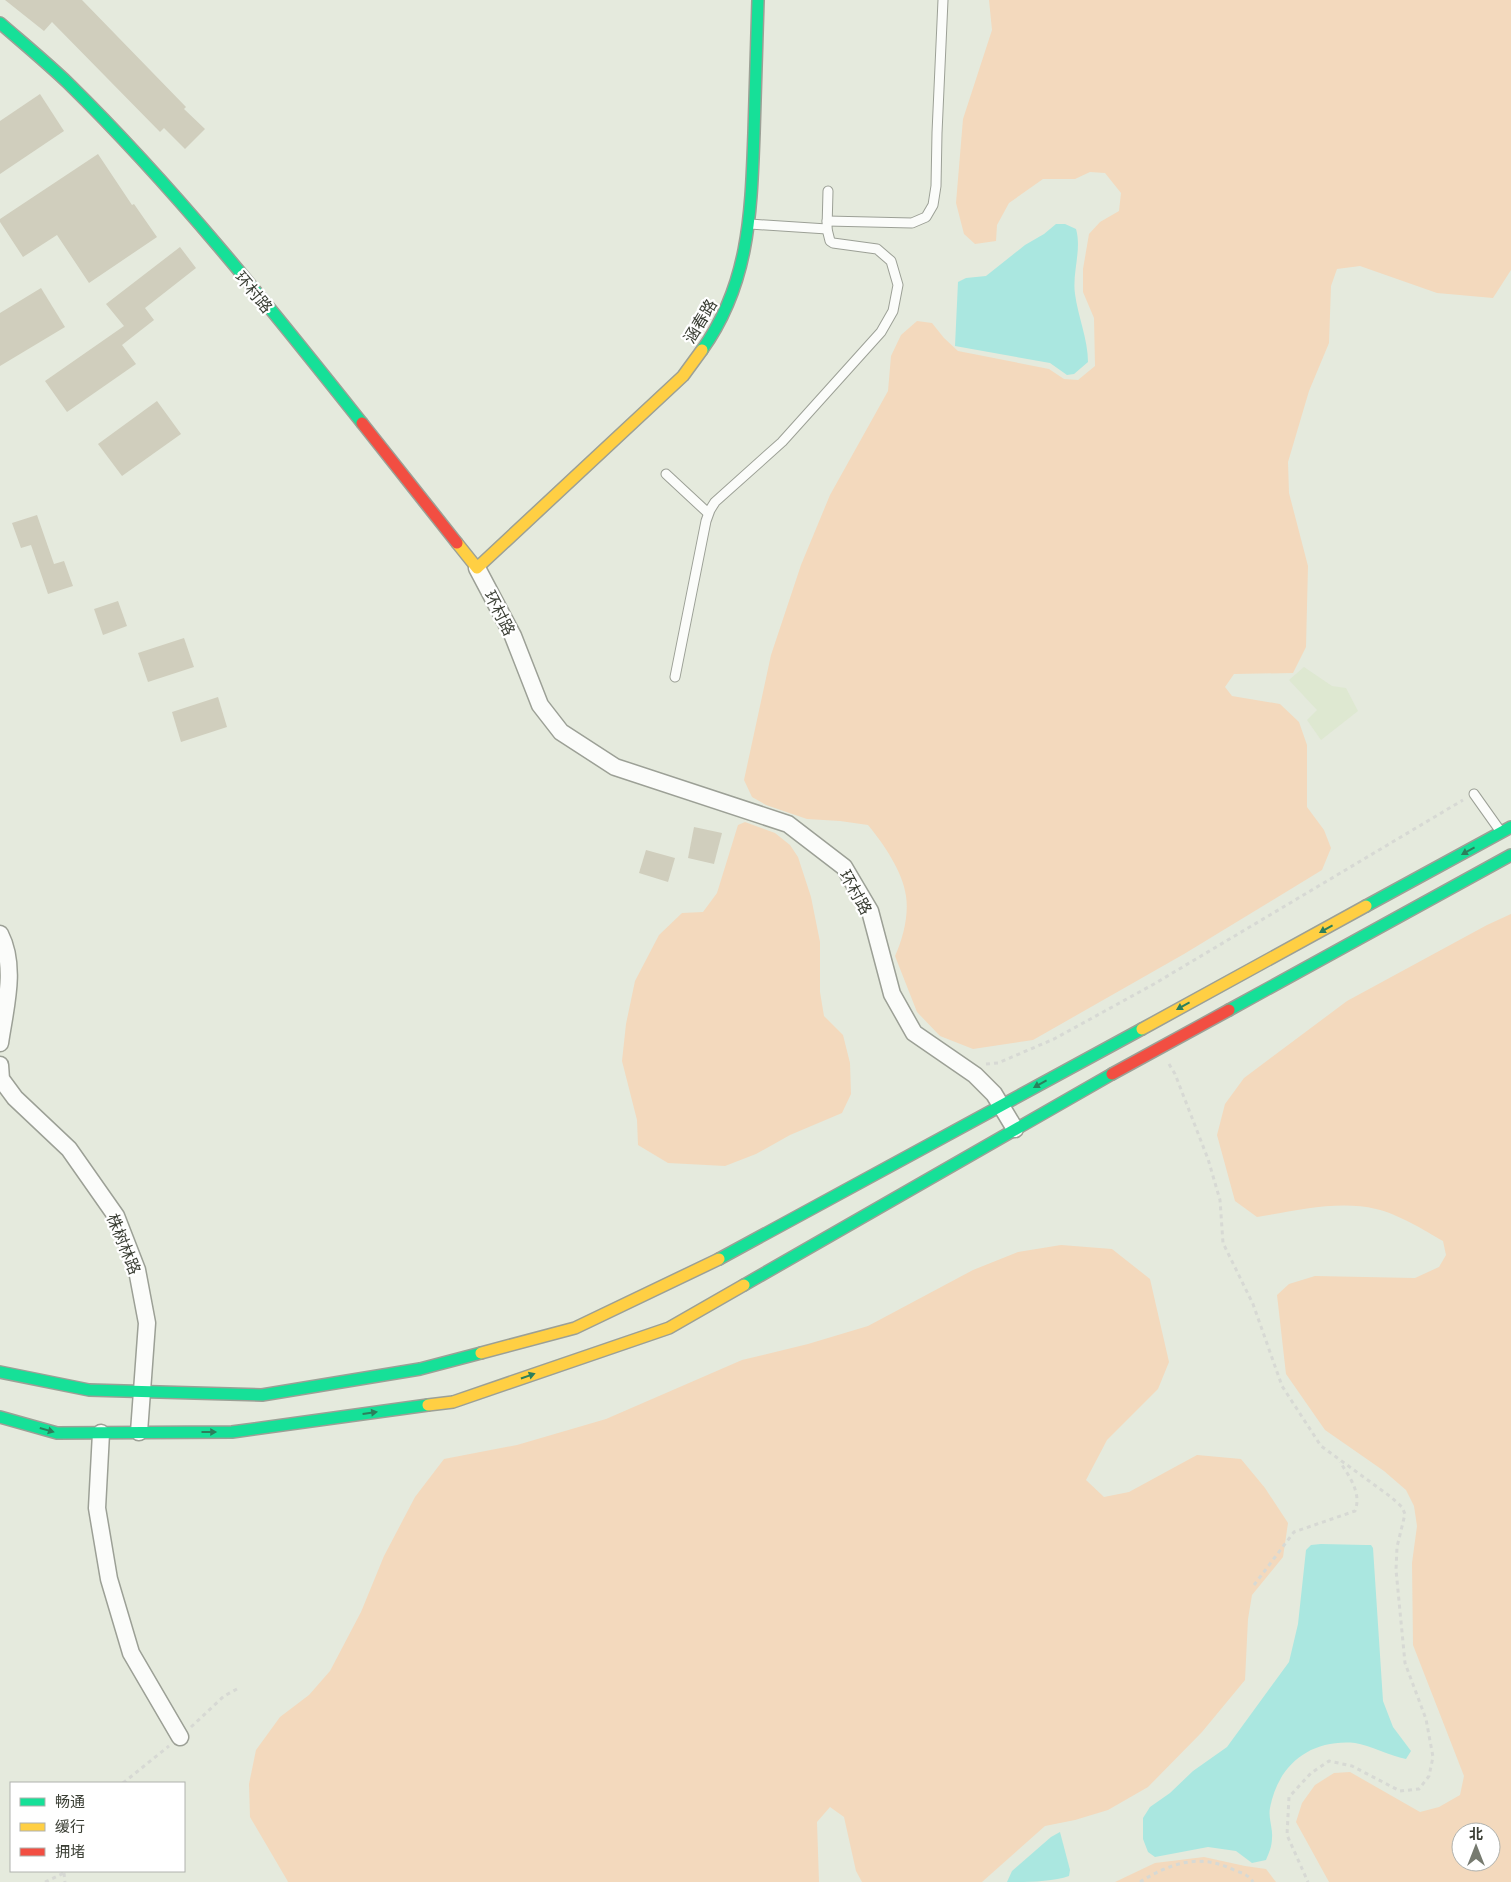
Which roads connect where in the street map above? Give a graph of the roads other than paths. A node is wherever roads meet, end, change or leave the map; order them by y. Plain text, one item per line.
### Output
1 (758, 0) edge
2 (943, 0) edge
3 (0, 23) edge
4 (828, 191) dead end
5 (749, 224) junction
6 (827, 225) junction
7 (666, 474) dead end
8 (708, 513) junction
9 (477, 568) junction
10 (675, 677) dead end
11 (1474, 794) road end
12 (1506, 830) edge
13 (1511, 855) edge
14 (0, 934) edge
15 (0, 1042) edge
16 (0, 1065) edge
17 (1002, 1105) junction
18 (1016, 1129) junction
19 (0, 1372) edge
20 (141, 1391) junction
21 (0, 1417) edge
22 (139, 1432) junction
23 (101, 1433) junction
24 (180, 1737) dead end

1 - 5 main road, 涵春路
2 - 6 lane
3 - 9 main road, 环村路
4 - 6 lane
5 - 6 lane
5 - 9 main road, 涵春路
6 - 8 lane
7 - 8 lane
8 - 10 lane
9 - 17 street, 环村路
11 - 12 lane
12 -> 17 main road
13 - 18 main road
14 - 15 street
16 - 20 street, 株树林路
17 - 18 street, 环村路
17 - 20 main road
22 -> 18 main road
19 - 20 main road
20 - 22 street, 株树林路
21 -> 23 main road
22 - 23 main road
23 - 24 street

